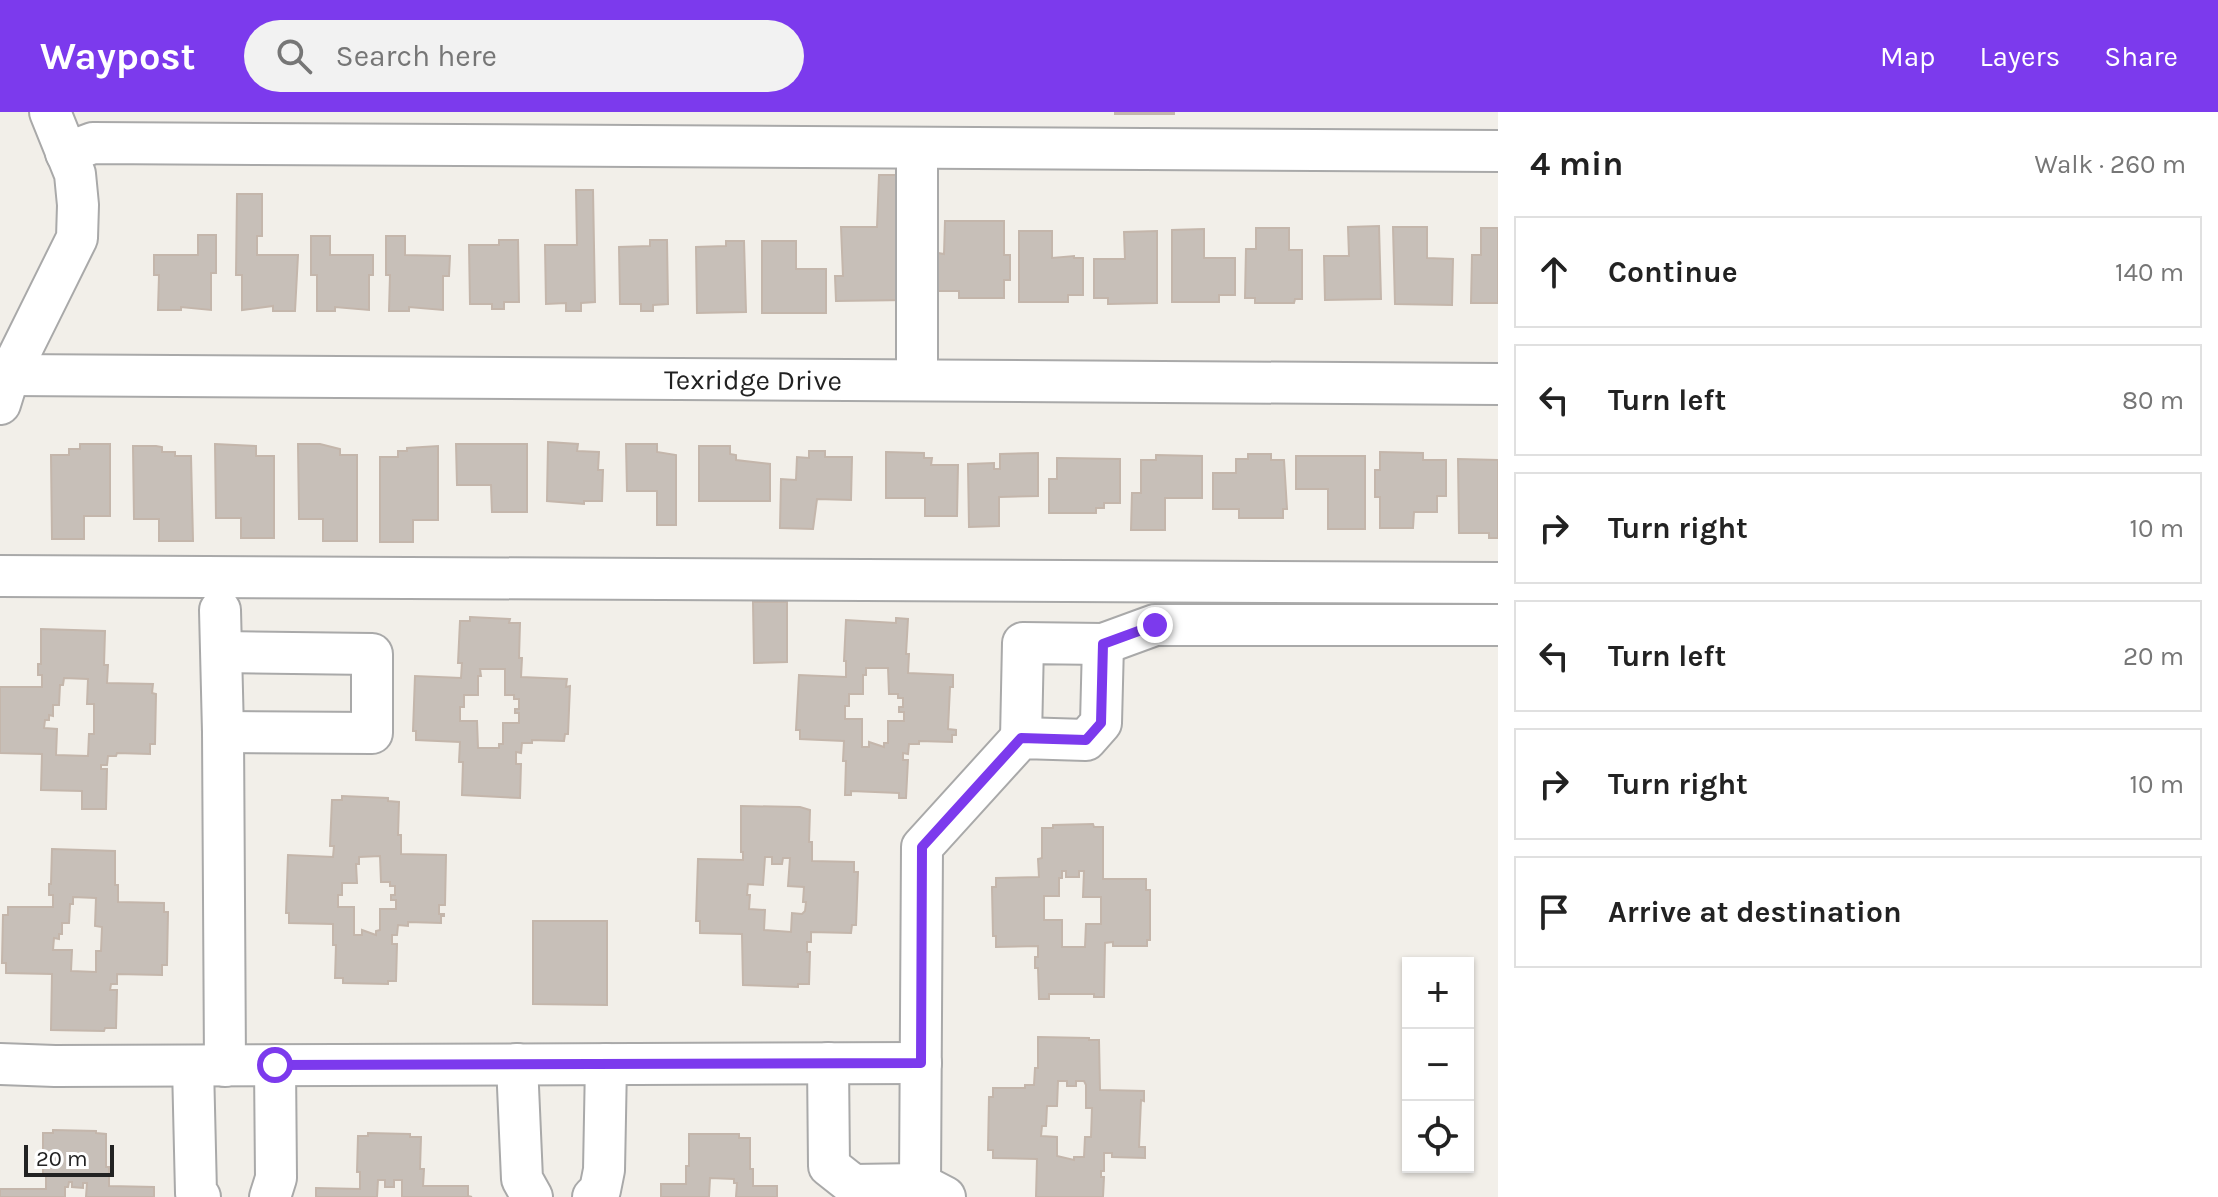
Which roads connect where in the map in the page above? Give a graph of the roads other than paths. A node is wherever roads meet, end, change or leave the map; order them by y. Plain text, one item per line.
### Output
1 (50, 112) edge
2 (917, 148) junction
3 (1498, 151) edge
4 (66, 153) junction
5 (917, 380) junction
6 (1498, 384) edge
7 (4, 389) edge
8 (0, 576) edge
9 (1498, 583) edge
10 (220, 610) dead end
11 (1498, 625) edge
12 (1103, 644) junction
13 (222, 652) junction
14 (223, 732) junction
15 (1021, 738) junction
16 (828, 1063) junction
17 (921, 1063) junction
18 (0, 1064) edge
19 (517, 1064) junction
20 (606, 1064) junction
21 (275, 1065) junction
22 (209, 1066) junction
23 (933, 1190) edge
24 (200, 1197) edge
25 (270, 1197) edge
26 (532, 1197) edge
27 (593, 1197) edge

1 - 4 street
2 - 3 street
2 - 4 street
2 - 5 street
4 - 7 street
5 - 6 street, Texridge Drive
5 - 7 street, Texridge Drive
8 - 9 street
10 - 13 street
11 - 12 street
12 - 15 street
12 - 15 street
13 - 14 street
13 - 14 street
14 - 22 street
15 - 17 street
16 - 17 street
16 - 20 street
16 - 23 street
17 - 23 street
18 - 22 street
19 - 20 street
19 - 21 street
19 - 26 street
20 - 27 street
21 - 22 street
21 - 25 street
22 - 24 street

